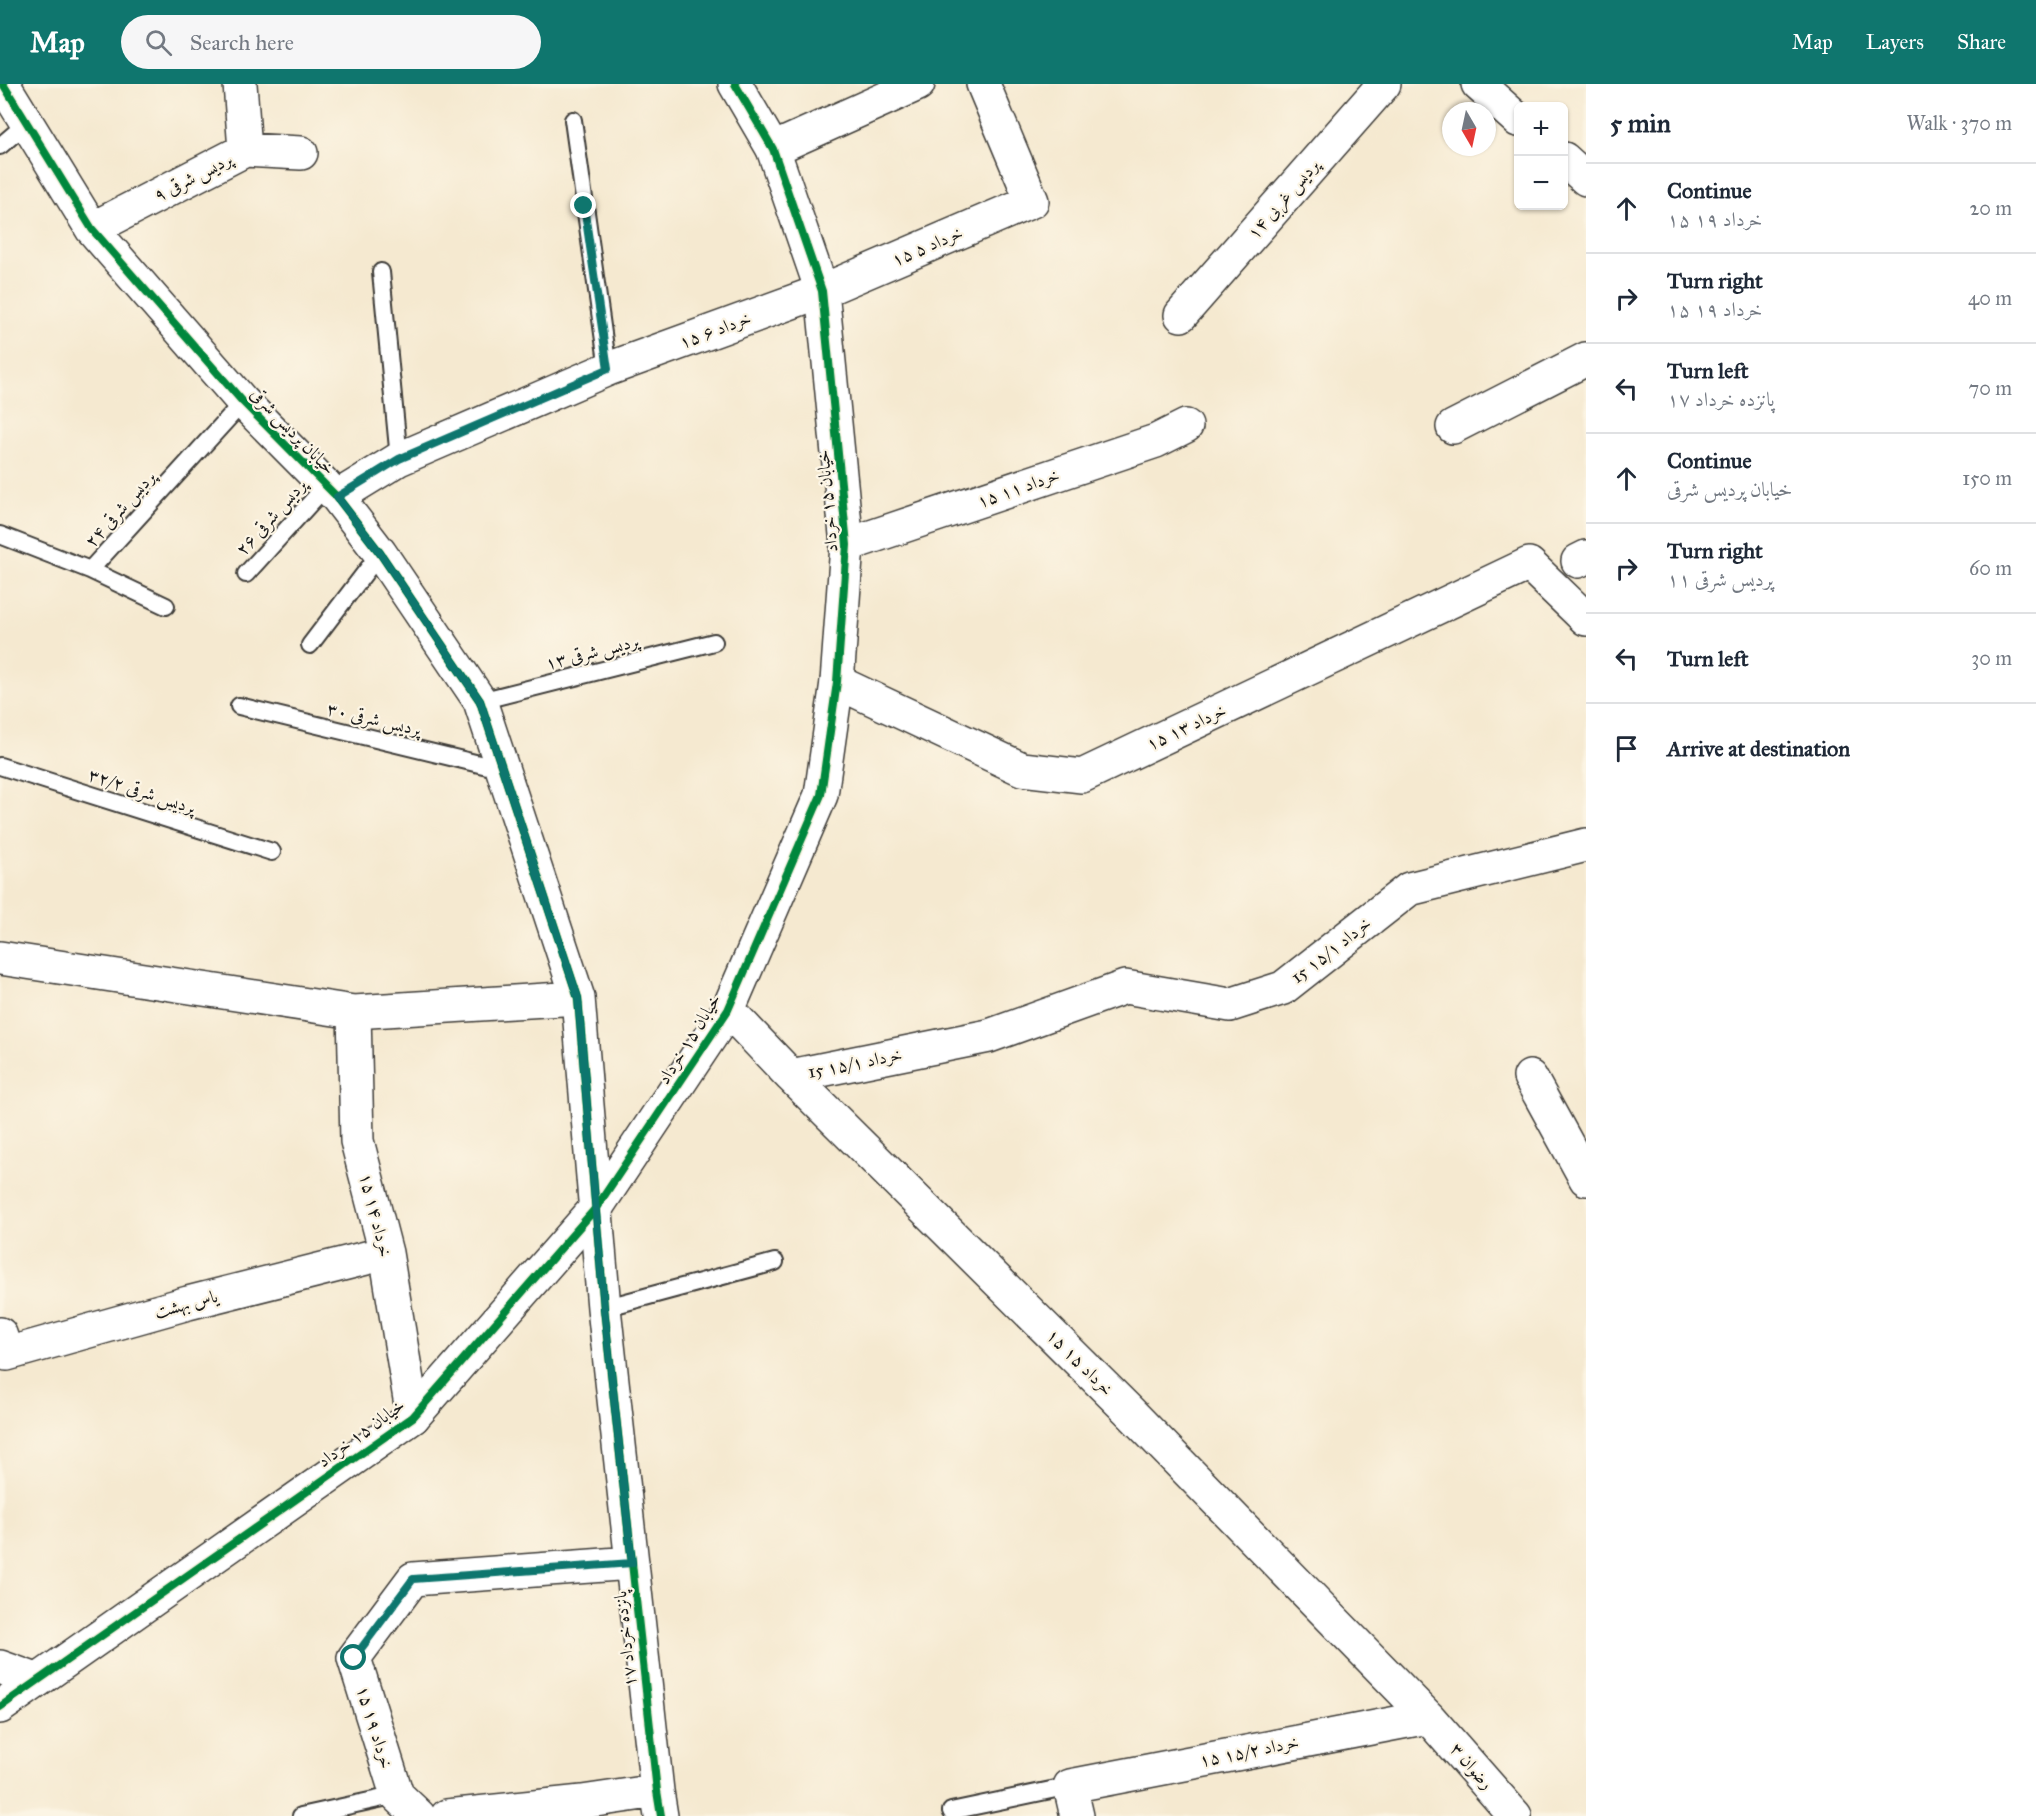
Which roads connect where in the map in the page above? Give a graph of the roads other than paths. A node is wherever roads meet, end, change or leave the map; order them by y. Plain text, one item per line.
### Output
1 (3, 84) edge
2 (240, 84) edge
3 (735, 84) edge
4 (918, 84) edge
5 (983, 84) edge
6 (1384, 84) edge
7 (1478, 84) edge
8 (1514, 116) edge
9 (573, 120) dead end
10 (27, 123) junction
11 (0, 146) edge
12 (772, 149) junction
13 (245, 150) junction
14 (301, 153) dead end
15 (1568, 163) edge
16 (1586, 179) edge
17 (92, 229) junction
18 (381, 272) dead end
19 (822, 291) junction
20 (1181, 315) dead end
21 (1586, 359) edge
22 (608, 369) junction
23 (243, 402) junction
24 (1186, 426) dead end
25 (1453, 427) dead end
26 (399, 459) junction
27 (331, 492) junction
28 (0, 535) edge
29 (847, 545) junction
30 (380, 553) junction
31 (90, 570) junction
32 (246, 574) dead end
33 (166, 606) dead end
34 (1586, 619) edge
35 (714, 642) dead end
36 (310, 645) dead end
37 (837, 682) junction
38 (480, 701) junction
39 (239, 706) dead end
40 (0, 766) edge
41 (500, 769) junction
42 (1586, 844) edge
43 (272, 852) dead end
44 (0, 957) edge
45 (578, 998) junction
46 (728, 1010) junction
47 (354, 1012) junction
48 (791, 1076) junction
49 (1530, 1077) dead end
50 (1586, 1179) edge
51 (596, 1208) junction
52 (386, 1253) junction
53 (775, 1262) dead end
54 (604, 1308) junction
55 (0, 1334) edge
56 (413, 1417) junction
57 (632, 1563) junction
58 (0, 1667) edge
59 (36, 1680) junction
60 (0, 1707) edge
61 (1428, 1717) junction
62 (1073, 1801) edge
63 (659, 1804) edge
64 (408, 1806) edge
65 (951, 1811) dead end
66 (301, 1816) edge
67 (447, 1816) edge
68 (1515, 1816) edge

1 - 10 street, خیابان پردیس شرقی
2 - 13 street
3 - 12 street, خیابان ۱۵ خرداد
4 - 12 street
5 - 19 street, ۱۵ خرداد ۵
6 - 20 street, پردیس غربی ۱۴
7 - 8 street
9 - 22 lane
10 - 11 lane
10 - 17 street, خیابان پردیس شرقی
12 - 19 street, خیابان ۱۵ خرداد
13 - 14 street, پردیس شرقی ۹
13 - 17 street, پردیس شرقی ۹
15 - 16 street
17 - 23 street, خیابان پردیس شرقی
18 - 26 lane
19 - 22 street, ۱۵ خرداد ۶
19 - 29 street, خیابان ۱۵ خرداد
21 - 25 street
22 - 26 street, ۱۵ خرداد ۶
23 - 27 street, خیابان پردیس شرقی
23 - 31 lane, پردیس شرقی ۲۴
24 - 29 street, ۱۵ خرداد ۱۱
26 - 27 street, ۱۵ خرداد ۶
27 - 30 street, خیابان پردیس شرقی
27 - 32 lane, پردیس شرقی ۲۶
28 - 31 lane, پردیس شرقی ۲۴
29 - 37 street, خیابان ۱۵ خرداد
30 - 36 lane
30 - 38 street, خیابان پردیس شرقی
31 - 33 lane
34 - 37 street, ۱۵ خرداد ۱۳
35 - 38 lane, پردیس شرقی ۱۳
37 - 46 street, خیابان ۱۵ خرداد
38 - 41 street, خیابان پردیس شرقی
39 - 41 lane, پردیس شرقی ۳۰
40 - 43 lane, پردیس شرقی ۳۲/۲
41 - 45 street, خیابان پردیس شرقی
42 - 48 street, 15 خرداد ۱۵/۱
44 - 47 street
45 - 47 street
45 - 51 street, خیابان پردیس شرقی
46 - 48 street, ۱۵ خرداد ۱۵
46 - 51 street, خیابان ۱۵ خرداد
47 - 52 street, ۱۵ خرداد ۱۴
48 - 61 street, ۱۵ خرداد ۱۵
49 - 50 street
51 - 54 street, پانزده خرداد ۱۷
51 - 56 street, خیابان ۱۵ خرداد
52 - 55 street, یاس بهشت
52 - 56 street, ۱۵ خرداد ۱۴
53 - 54 lane
54 - 57 street, پانزده خرداد ۱۷
56 - 59 street, خیابان ۱۵ خرداد
57 - 63 street, پانزده خرداد ۱۷
57 - 64 street, ۱۵ خرداد ۱۹
58 - 59 street
59 - 60 street, خیابان ۱۵ خرداد
61 - 62 street, ۱۵ خرداد ۱۵/۲
61 - 68 street, رضوان ۳
62 - 65 lane
63 - 67 street
64 - 66 lane

